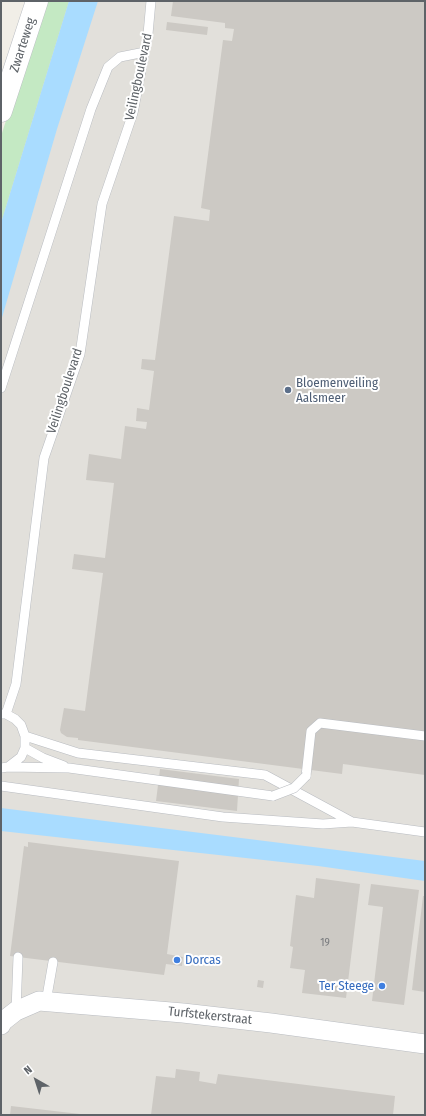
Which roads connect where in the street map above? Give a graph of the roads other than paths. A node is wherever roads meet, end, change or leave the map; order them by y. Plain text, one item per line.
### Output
1 (37, 1) edge
2 (151, 1) edge
3 (145, 52) junction
4 (1, 111) edge
5 (1, 388) edge
6 (3, 714) edge
7 (25, 736) junction
8 (425, 736) edge
9 (25, 748) junction
10 (5, 768) edge
11 (69, 768) junction
12 (1, 786) edge
13 (352, 822) junction
14 (425, 832) edge
15 (18, 957) dead end
16 (53, 962) dead end
17 (46, 1002) junction
18 (16, 1010) junction
19 (1, 1024) edge
20 (425, 1044) edge

1 - 4 street, Zwarteweg
2 - 3 lane, Veilingboulevard
3 - 5 lane
3 - 6 lane, Veilingboulevard
6 - 7 lane
7 - 9 lane
7 - 13 lane
8 - 11 lane, bridge
9 - 10 lane
9 - 11 lane
10 - 11 lane
12 - 13 lane
13 - 14 lane
15 - 18 lane
16 - 17 lane
17 - 18 street, Turfstekerstraat
17 - 20 street, Turfstekerstraat
18 - 19 street, Turfstekerstraat

